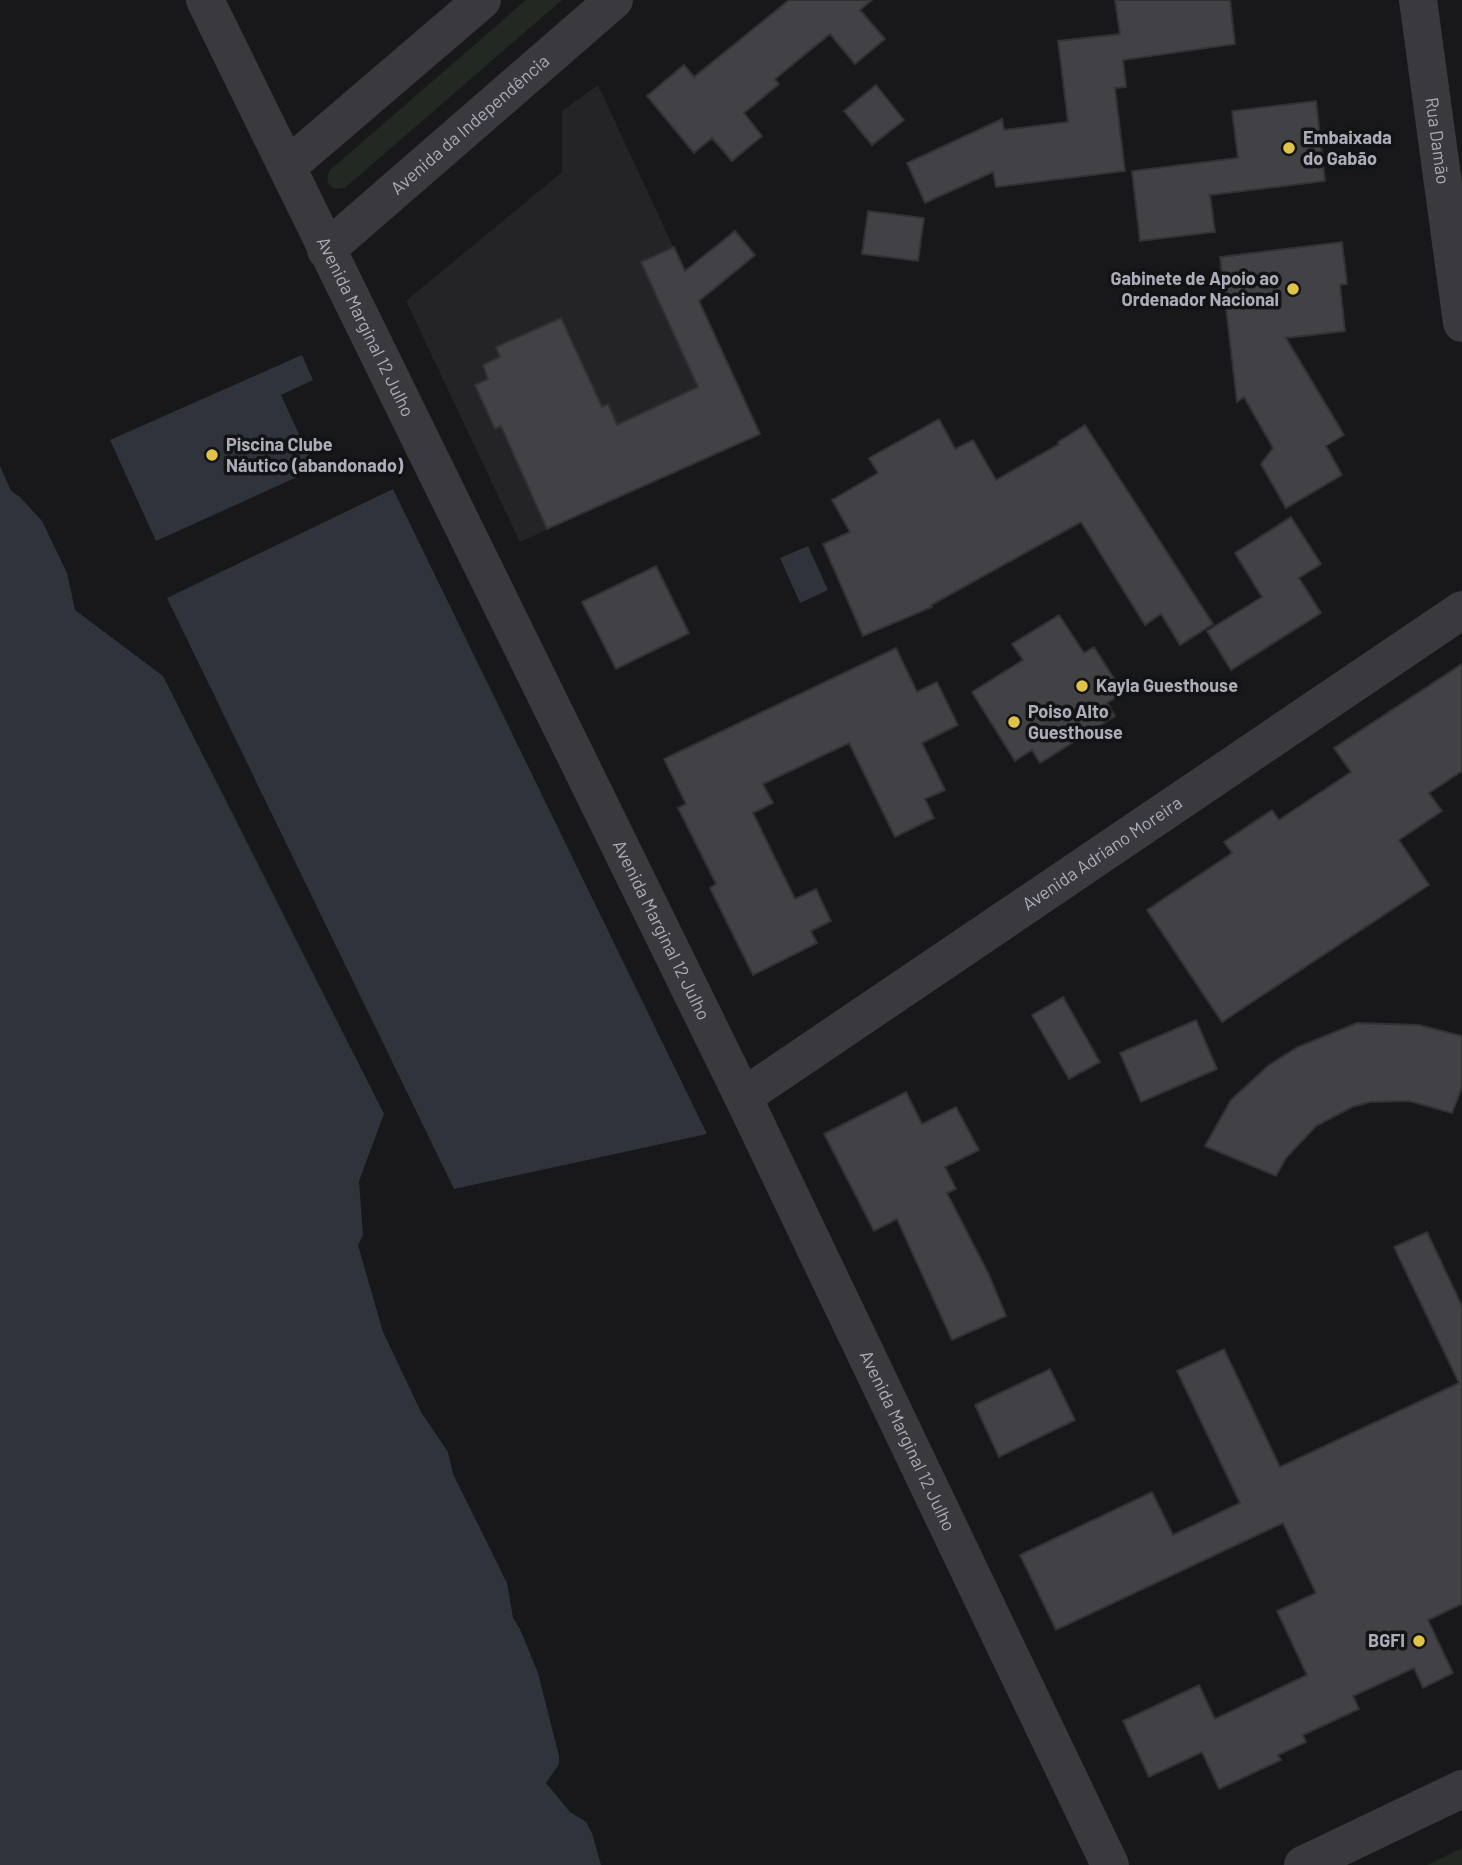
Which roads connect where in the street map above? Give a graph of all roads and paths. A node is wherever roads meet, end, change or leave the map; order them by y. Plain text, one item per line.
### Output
1 (205, 0) edge
2 (482, 0) edge
3 (614, 0) edge
4 (1418, 0) edge
5 (287, 167) junction
6 (326, 250) junction
7 (1462, 323) edge
8 (1462, 610) edge
9 (743, 1097) junction
10 (1462, 1789) edge
11 (1110, 1865) edge
12 (1303, 1865) edge

1 - 5 street, Avenida Marginal 12 Julho
2 - 5 street
3 - 6 street, Avenida da Independência
4 - 7 street, Rua Damão
5 - 6 street, Avenida Marginal 12 Julho
6 - 9 street, Avenida Marginal 12 Julho
8 - 9 street, Avenida Adriano Moreira
9 - 11 street, Avenida Marginal 12 Julho
10 - 12 street

